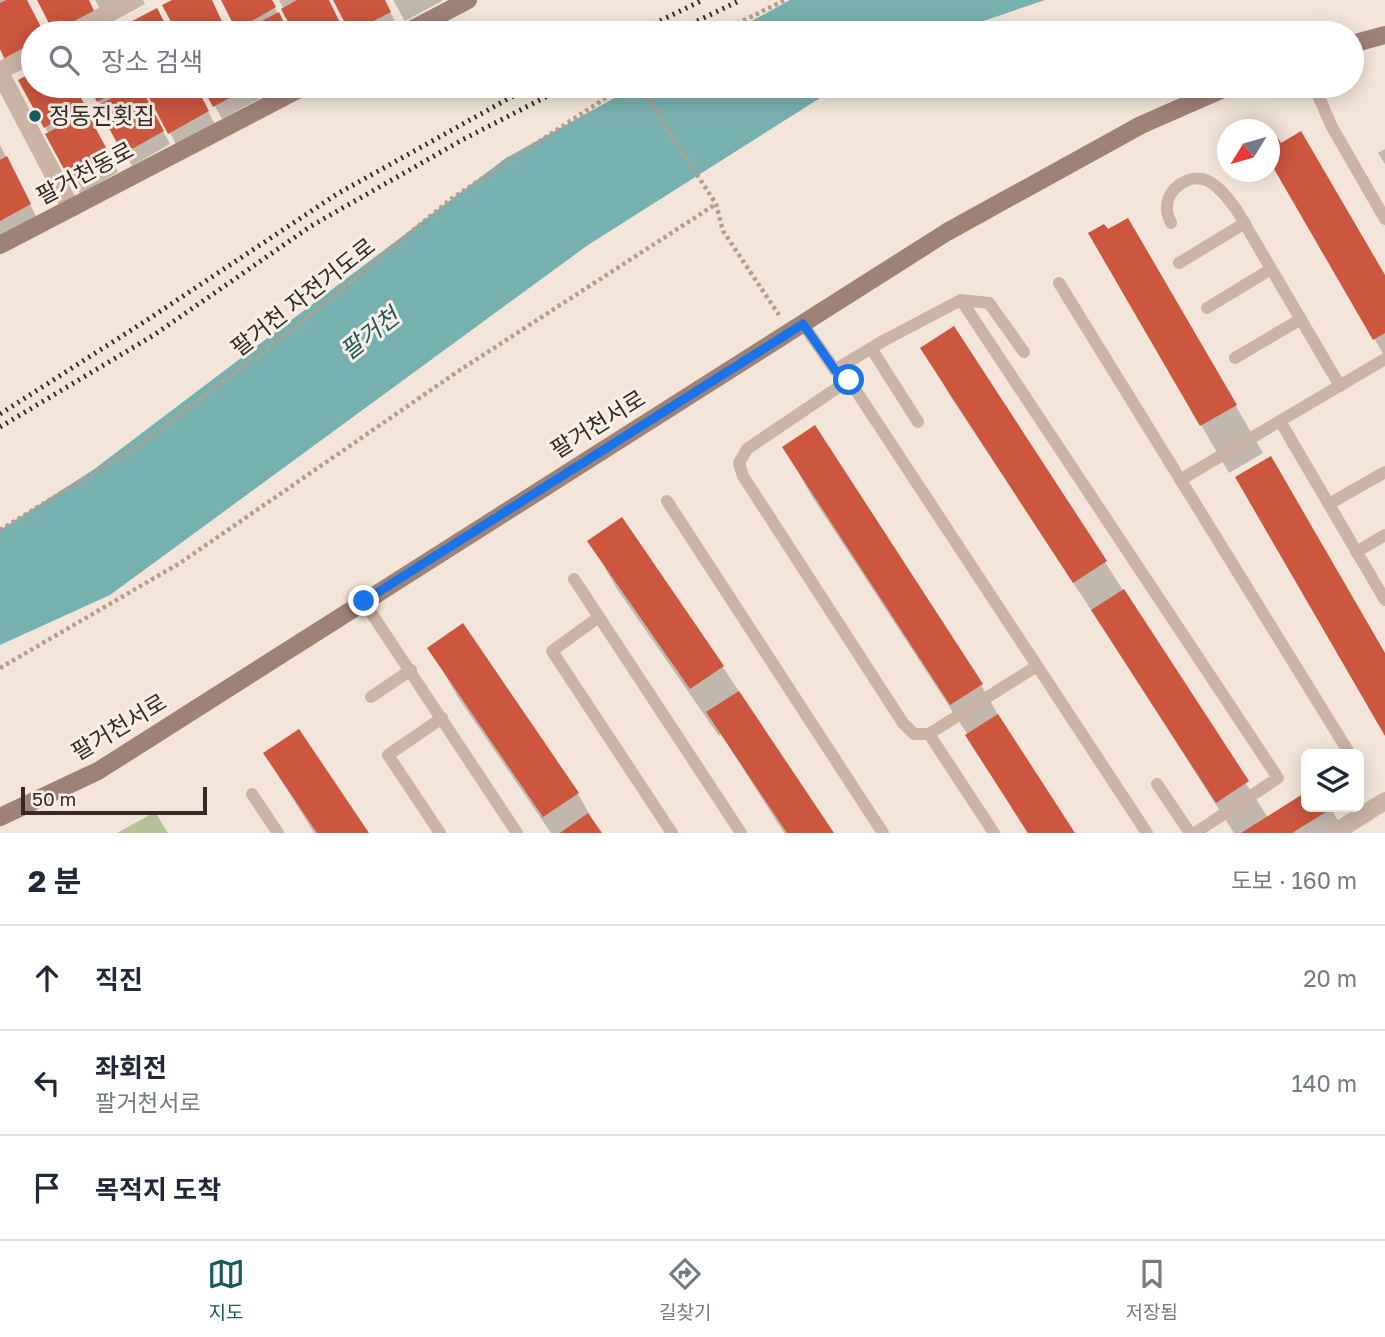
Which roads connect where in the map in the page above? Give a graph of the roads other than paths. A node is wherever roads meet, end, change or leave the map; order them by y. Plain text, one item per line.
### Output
1 (133, 0) edge
2 (464, 1) edge
3 (94, 21) edge
4 (427, 21) edge
5 (1385, 35) edge
6 (1364, 41) edge
7 (21, 60) edge
8 (0, 72) edge
9 (281, 98) edge
10 (1203, 98) edge
11 (1319, 98) edge
12 (71, 208) junction
13 (1385, 219) edge
14 (1171, 223) dead end
15 (1245, 223) junction
16 (0, 245) edge
17 (1179, 263) dead end
18 (1271, 269) junction
19 (1059, 283) dead end
20 (961, 300) junction
21 (1208, 308) dead end
22 (1301, 319) junction
23 (796, 328) junction
24 (871, 348) junction
25 (1024, 352) dead end
26 (1235, 358) dead end
27 (1385, 359) edge
28 (835, 370) junction
29 (849, 380) junction
30 (1340, 386) junction
31 (1280, 421) junction
32 (918, 422) dead end
33 (1385, 472) edge
34 (1180, 480) junction
35 (667, 502) dead end
36 (1329, 504) junction
37 (1385, 535) edge
38 (1356, 552) junction
39 (574, 579) dead end
40 (1385, 600) edge
41 (364, 601) junction
42 (599, 617) junction
43 (1037, 666) junction
44 (411, 670) junction
45 (370, 697) dead end
46 (442, 718) junction
47 (929, 734) junction
48 (1347, 749) edge
49 (1157, 784) dead end
50 (252, 794) dead end
51 (1385, 801) edge
52 (0, 817) edge
53 (278, 833) edge
54 (440, 833) edge
55 (517, 833) edge
56 (672, 833) edge
57 (741, 833) edge
58 (883, 833) edge
59 (994, 833) edge
60 (1147, 833) edge
61 (1190, 833) edge
62 (1195, 833) edge
63 (1334, 833) edge

1 - 3 street
2 - 4 main road
5 - 6 main road
7 - 8 street
8 - 12 street
9 - 12 main road, 팔거천동로
10 - 23 main road, 팔거천서로
11 - 13 lane
12 - 16 main road, 팔거천동로
14 - 15 lane
15 - 17 lane
15 - 18 lane
18 - 21 lane
18 - 22 lane
19 - 34 lane
20 - 24 lane
20 - 25 lane
20 - 62 lane
22 - 26 lane
22 - 30 lane
23 - 28 lane
23 - 41 main road, 팔거천서로
24 - 28 lane
24 - 32 lane
27 - 30 lane
28 - 29 lane
29 - 43 lane
29 - 47 lane
30 - 31 lane
31 - 34 lane
31 - 36 lane
33 - 36 lane
34 - 48 lane
35 - 58 lane
36 - 38 lane
37 - 38 lane
38 - 40 lane
39 - 42 lane
41 - 44 lane
41 - 52 main road, 팔거천서로
42 - 56 lane
42 - 57 lane
43 - 47 lane
43 - 60 lane
44 - 45 lane
44 - 46 lane
46 - 54 lane
46 - 55 lane
47 - 59 lane
49 - 61 lane
50 - 53 lane
51 - 63 street

